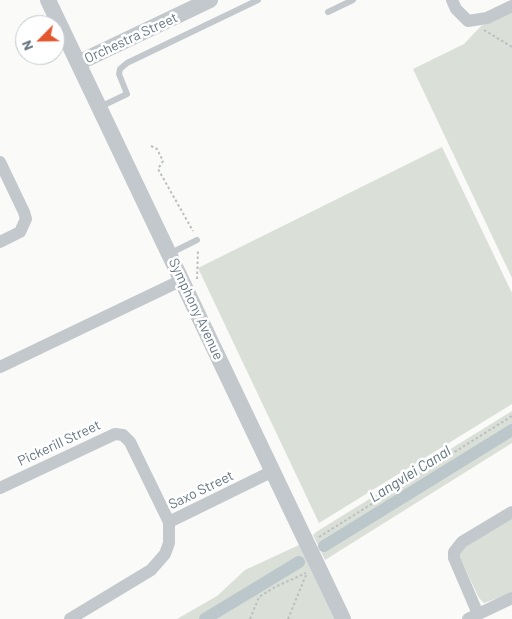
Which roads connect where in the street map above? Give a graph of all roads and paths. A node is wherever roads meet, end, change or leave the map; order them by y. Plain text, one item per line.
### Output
1 (48, 0) edge
2 (210, 0) edge
3 (258, 0) edge
4 (353, 0) edge
5 (452, 0) edge
6 (512, 6) edge
7 (328, 12) dead end
8 (468, 21) junction
9 (512, 47) edge
10 (78, 63) junction
11 (100, 107) junction
12 (151, 146) dead end
13 (0, 162) edge
14 (197, 240) junction
15 (0, 242) edge
16 (170, 254) junction
17 (186, 281) junction
18 (0, 367) edge
19 (512, 416) edge
20 (273, 471) junction
21 (0, 488) edge
22 (512, 512) edge
23 (169, 522) junction
24 (310, 542) junction
25 (512, 598) edge
26 (473, 617) edge
27 (70, 619) edge
28 (250, 619) edge
29 (288, 619) edge
30 (343, 619) edge

1 - 10 street, Symphony Avenue
2 - 10 street, Orchestra Street
3 - 11 lane
4 - 7 lane
5 - 8 street
6 - 8 street
8 - 9 path
10 - 11 street, Symphony Avenue
11 - 16 street, Symphony Avenue
12 - 14 path
13 - 15 street
14 - 16 lane
14 - 17 path
16 - 17 street, Symphony Avenue
17 - 18 street
17 - 20 street, Symphony Avenue
19 - 24 path
20 - 23 street, Saxo Street
20 - 24 street, Symphony Avenue
21 - 23 street, Pickerill Street
22 - 26 street
23 - 27 street, Saxo Street
24 - 30 street, Symphony Avenue
25 - 26 street
28 - 29 path

